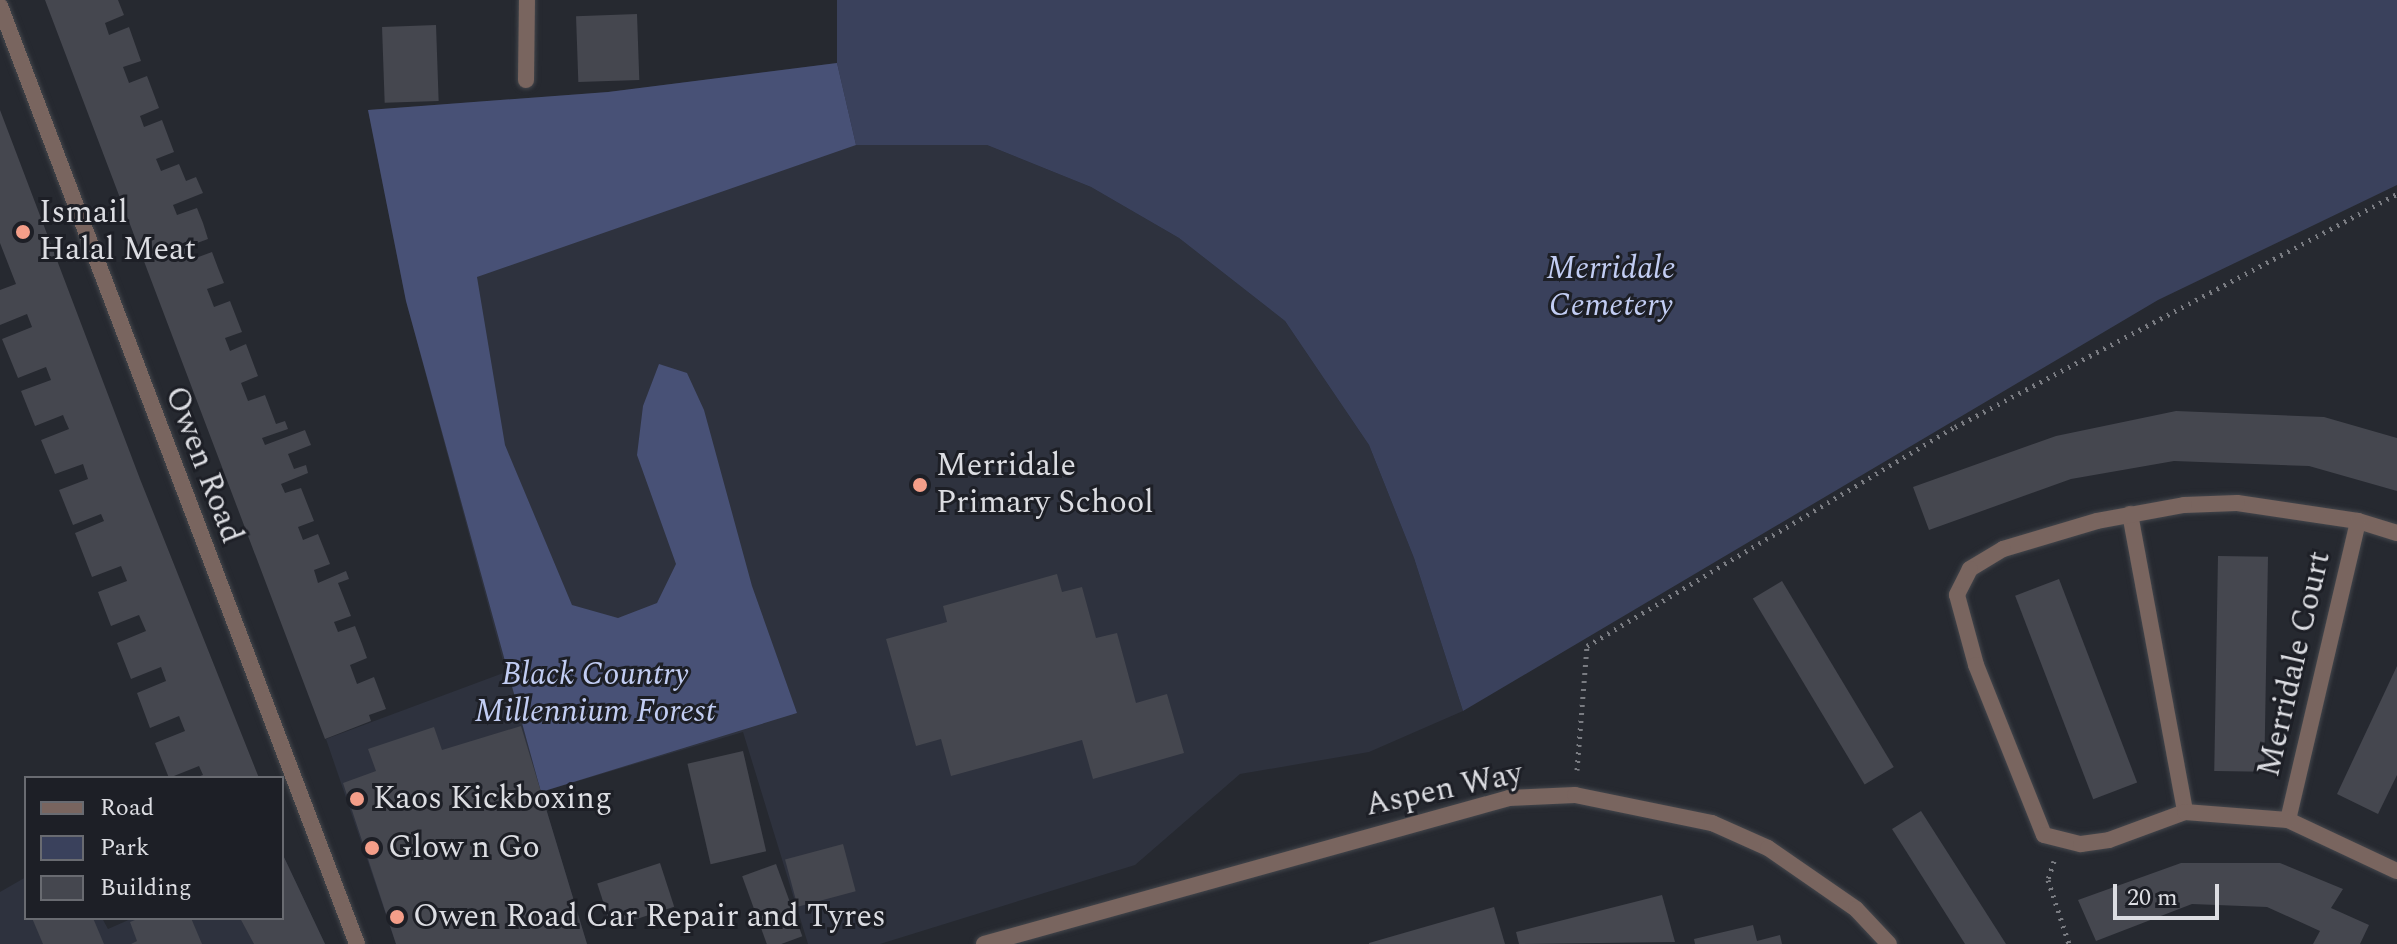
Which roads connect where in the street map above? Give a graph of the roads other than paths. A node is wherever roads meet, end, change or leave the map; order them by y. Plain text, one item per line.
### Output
1 (527, 0) edge
2 (0, 6) edge
3 (526, 80) dead end
4 (2130, 514) junction
5 (2358, 521) junction
6 (2397, 533) edge
7 (2185, 812) junction
8 (2288, 820) junction
9 (2397, 871) edge
10 (357, 944) edge
11 (984, 944) edge
12 (1889, 944) edge

1 - 3 street
2 - 10 street, Owen Road
4 - 5 street, Merridale Court
4 - 7 street
4 - 7 street, Merridale Court
5 - 6 street, Merridale Court
5 - 8 street, Merridale Court
7 - 8 street, Merridale Court
8 - 9 street, Merridale Court
11 - 12 street, Aspen Way

